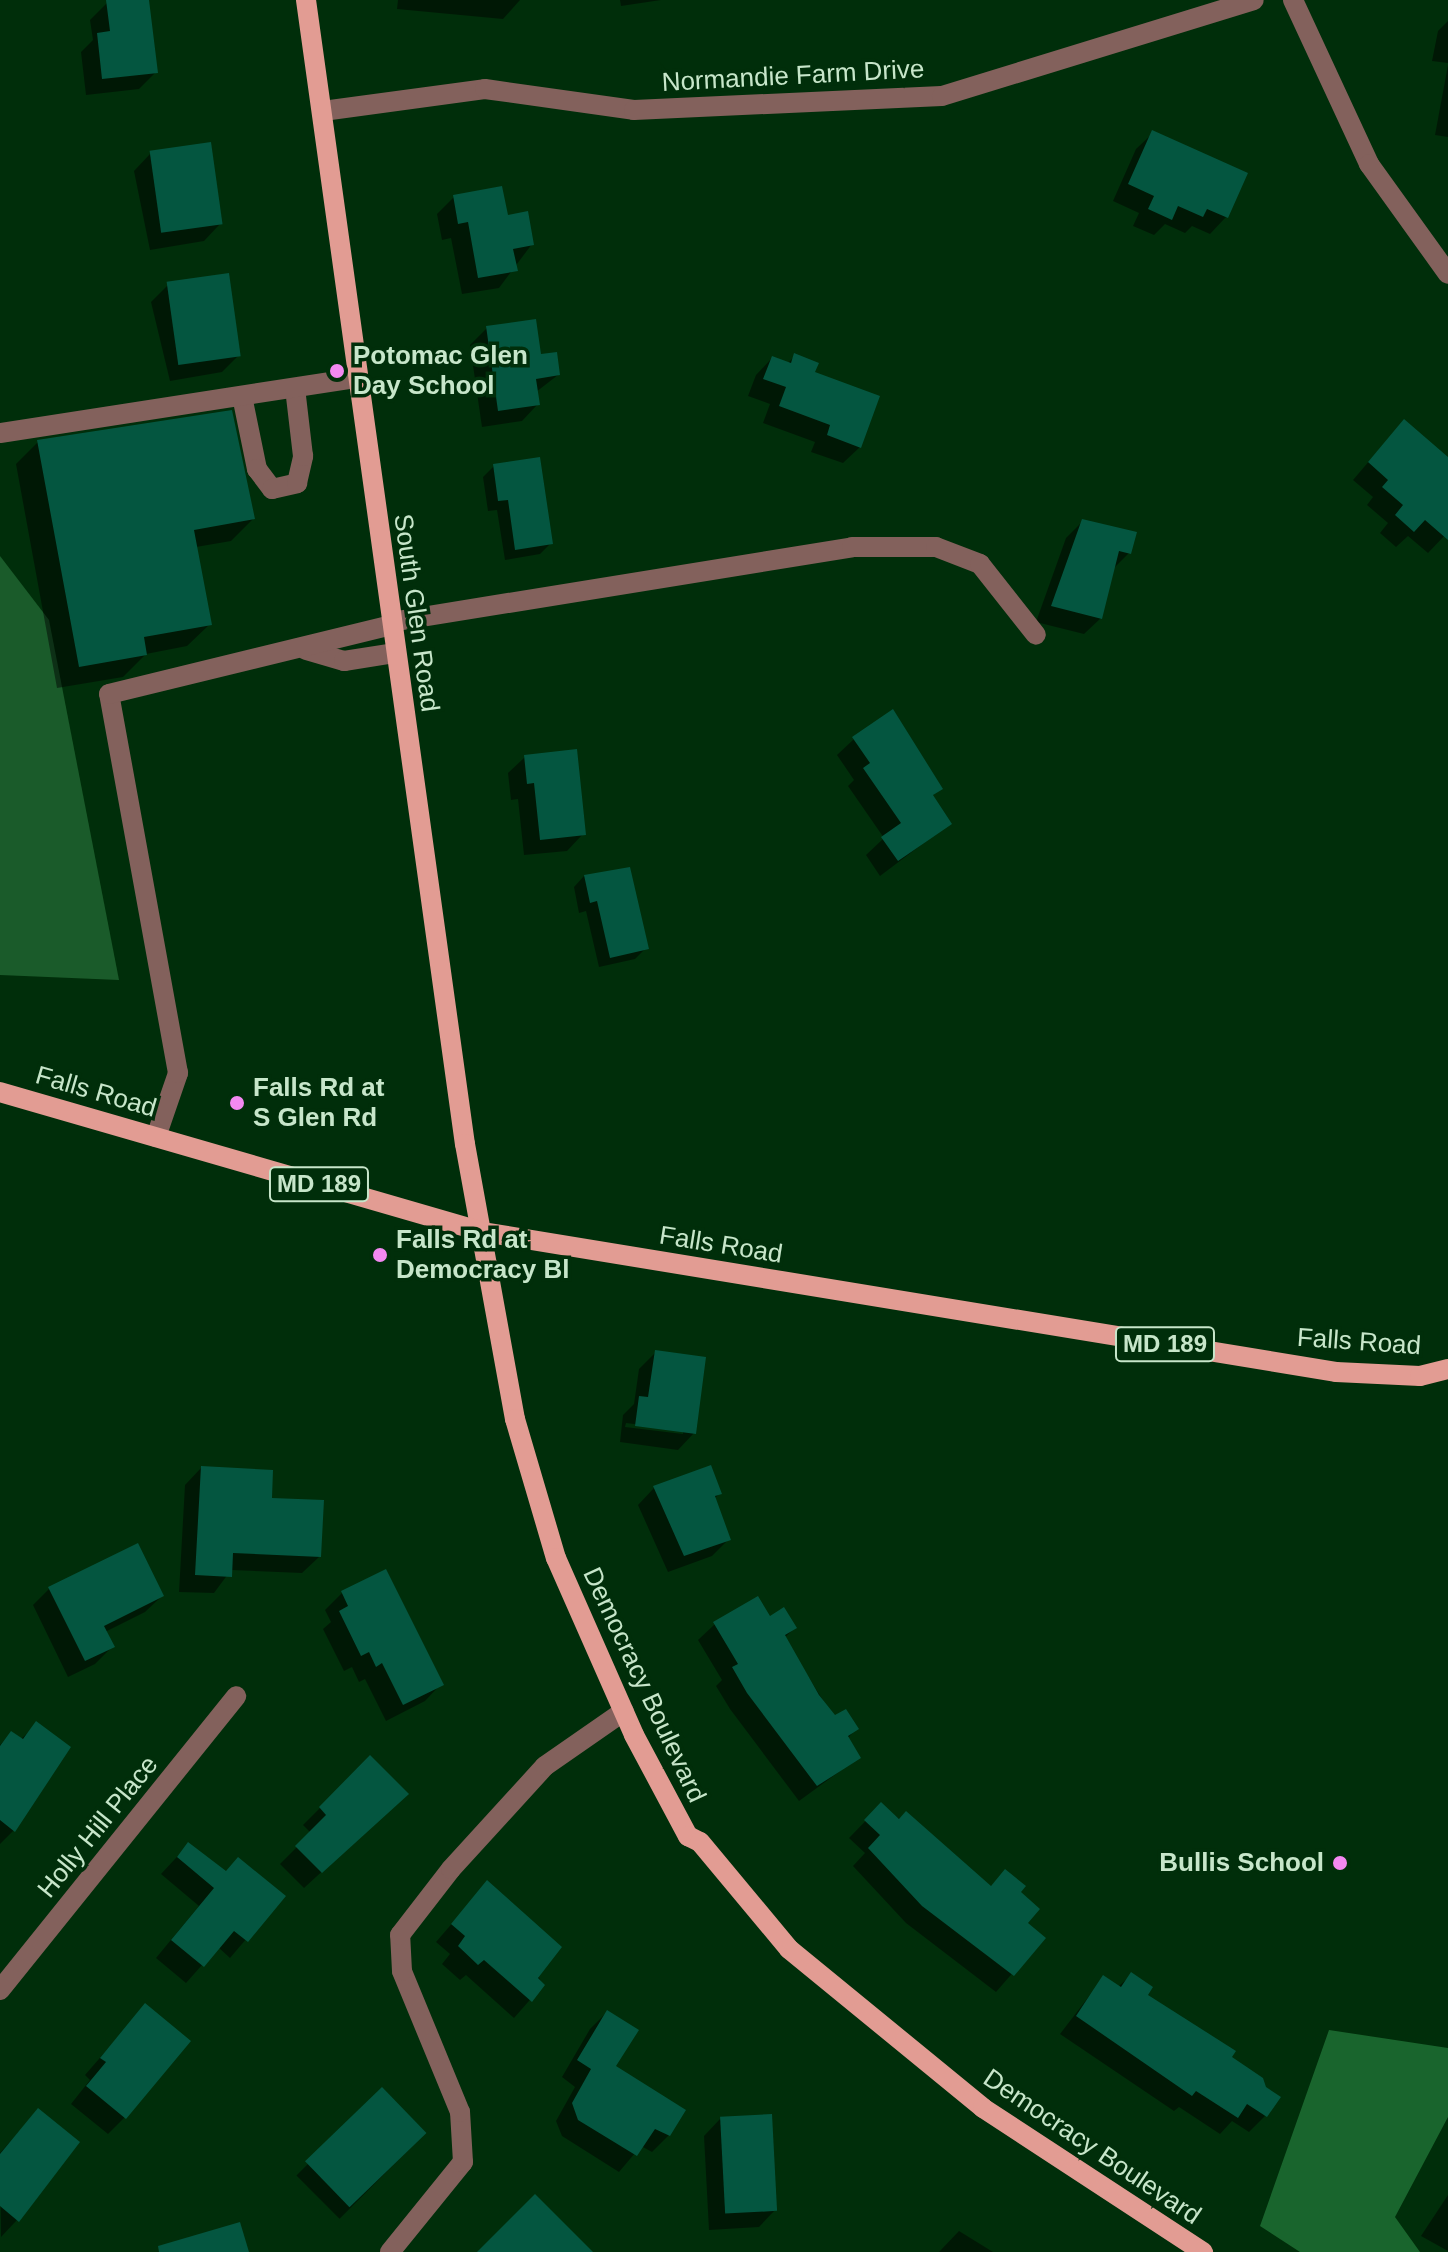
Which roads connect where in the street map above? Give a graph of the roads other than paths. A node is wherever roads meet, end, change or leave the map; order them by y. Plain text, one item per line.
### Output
1 (306, 0) edge
2 (1254, 0) edge
3 (1293, 0) edge
4 (323, 111) junction
5 (1448, 274) edge
6 (357, 378) junction
7 (295, 388) junction
8 (242, 396) junction
9 (0, 433) edge
10 (392, 624) junction
11 (1036, 635) dead end
12 (306, 650) junction
13 (395, 653) junction
14 (0, 1092) edge
15 (156, 1137) junction
16 (483, 1232) junction
17 (1448, 1369) edge
18 (236, 1696) dead end
19 (624, 1711) junction
20 (0, 1990) edge
21 (390, 2252) edge
22 (1203, 2252) edge

1 - 4 main road, South Glen Road
2 - 4 street, Normandie Farm Drive
3 - 5 street
4 - 6 main road, South Glen Road
6 - 7 street
6 - 10 main road, South Glen Road
7 - 8 street
7 - 8 street
8 - 9 street
10 - 11 street
10 - 12 street
10 - 13 main road, South Glen Road
12 - 13 street
12 - 15 street
13 - 16 main road, South Glen Road
14 - 15 main road, Falls Road / MD 189
15 - 16 main road, Falls Road / MD 189
16 - 17 main road, Falls Road / MD 189
16 - 19 main road, Democracy Boulevard
18 - 20 street, Holly Hill Place
19 - 21 street
19 - 22 main road, Democracy Boulevard

